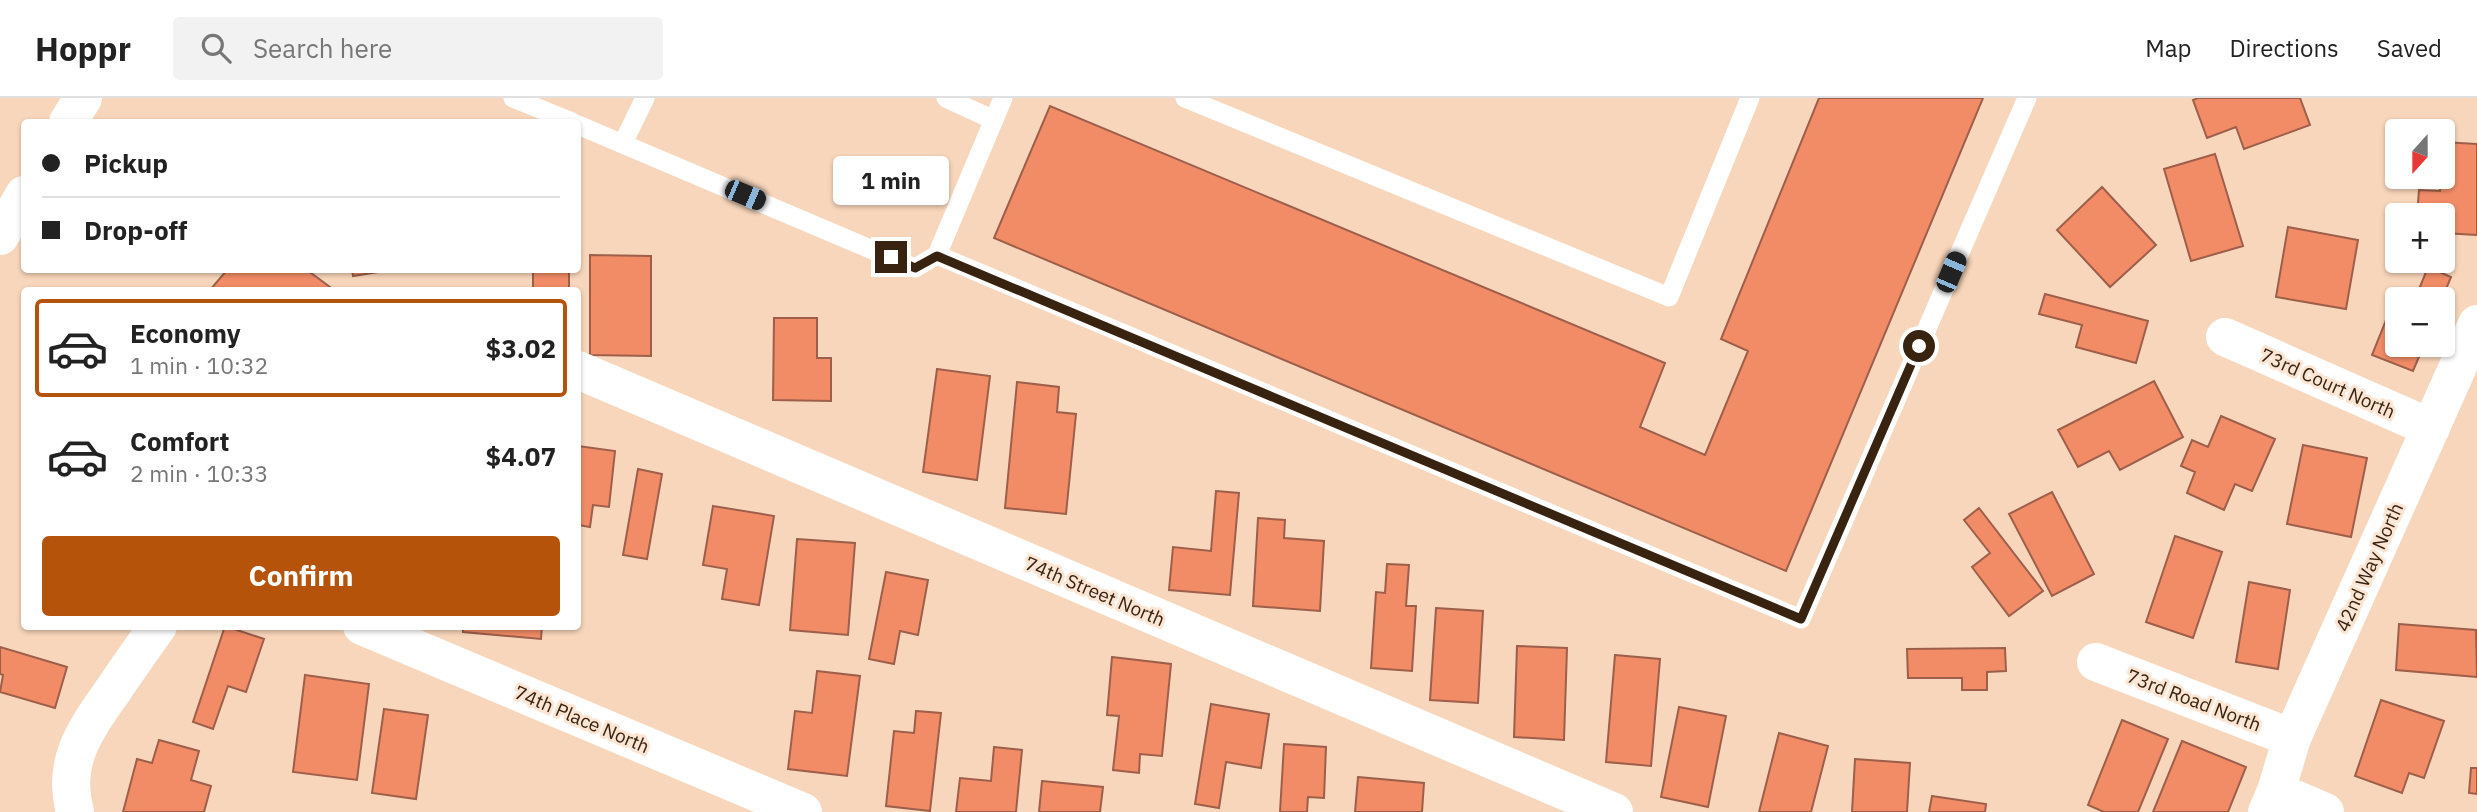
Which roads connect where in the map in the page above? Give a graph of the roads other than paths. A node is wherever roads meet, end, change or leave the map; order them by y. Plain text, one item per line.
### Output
1 (83, 98) edge
2 (513, 98) edge
3 (645, 98) edge
4 (946, 98) edge
5 (1003, 98) edge
6 (1185, 98) edge
7 (1750, 98) edge
8 (2027, 98) edge
9 (70, 119) edge
10 (565, 119) edge
11 (994, 120) junction
12 (581, 126) edge
13 (623, 144) junction
14 (21, 200) edge
15 (0, 236) edge
16 (937, 256) junction
17 (2477, 324) edge
18 (2225, 337) dead end
19 (581, 371) edge
20 (2431, 428) junction
21 (155, 630) edge
22 (371, 630) edge
23 (2096, 662) dead end
24 (2292, 738) junction
25 (2271, 802) edge
26 (1568, 803) edge
27 (75, 812) edge
28 (803, 812) edge
29 (1614, 812) edge
30 (2325, 812) edge

1 - 9 main road
2 - 10 lane
3 - 13 lane
4 - 11 lane
5 - 11 lane
6 - 7 lane
8 - 16 lane
11 - 16 lane
12 - 13 lane
13 - 16 lane
14 - 15 main road
17 - 20 main road, 42nd Way North
18 - 20 main road, 73rd Court North
19 - 26 main road, 74th Street North
20 - 24 main road, 42nd Way North
21 - 27 main road
22 - 28 main road, 74th Place North
23 - 24 main road, 73rd Road North
24 - 25 main road, 42nd Way North
25 - 30 main road
26 - 29 main road, 74th Street North

